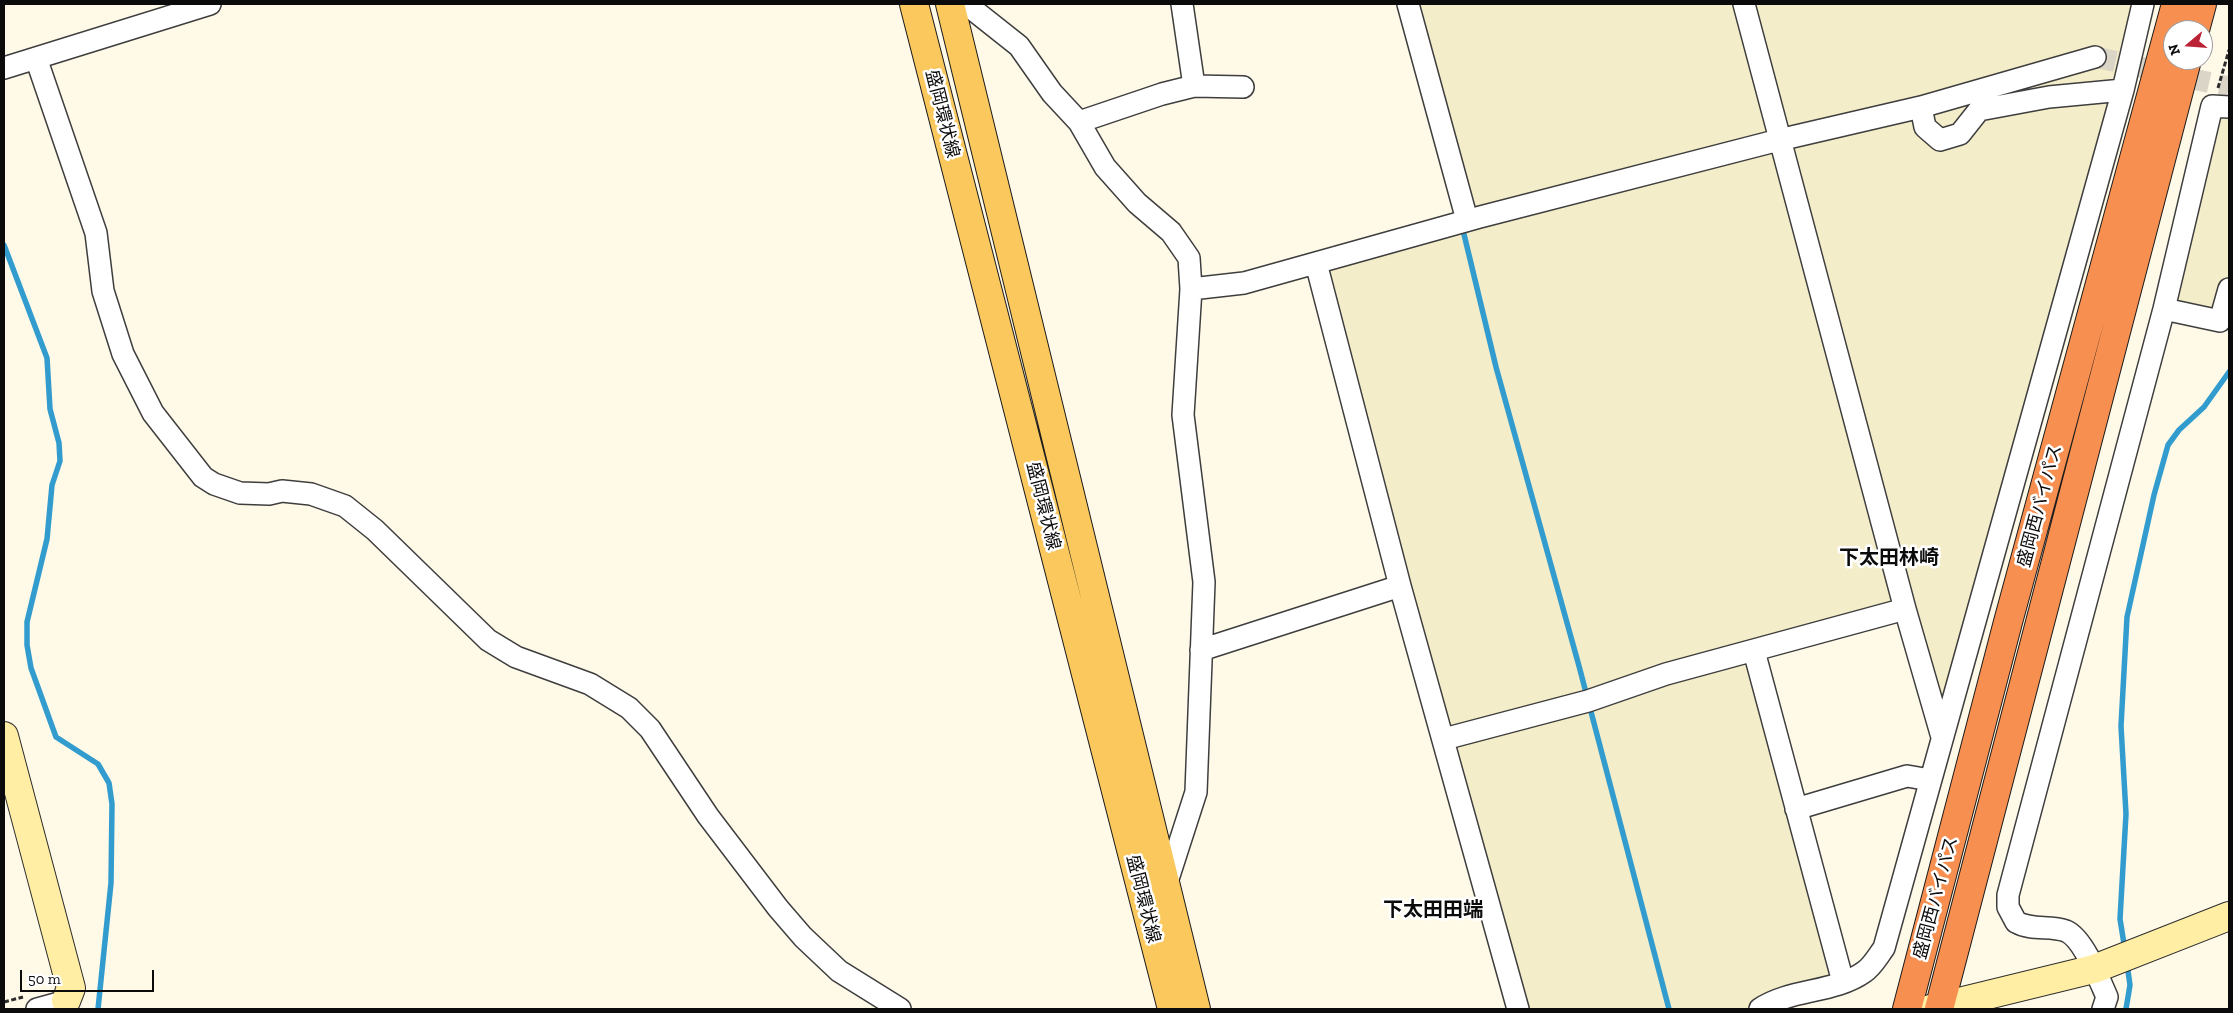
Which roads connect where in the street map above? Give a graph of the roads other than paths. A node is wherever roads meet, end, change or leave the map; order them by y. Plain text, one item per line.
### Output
1 (210, 4) edge
2 (914, 4) edge
3 (950, 4) edge
4 (966, 4) edge
5 (1182, 4) edge
6 (1408, 4) edge
7 (1744, 4) edge
8 (2143, 4) edge
9 (2176, 4) edge
10 (2202, 4) edge
11 (2198, 20) edge
12 (2095, 57) tunnel mouth
13 (36, 58) junction
14 (4, 68) edge
15 (2184, 70) edge
16 (1194, 86) junction
17 (1243, 87) dead end
18 (2123, 90) junction
19 (2221, 106) edge
20 (1921, 107) junction
21 (1079, 122) junction
22 (1779, 140) junction
23 (1467, 220) junction
24 (1316, 262) junction
25 (1191, 289) junction
26 (2229, 289) edge
27 (2164, 309) junction
28 (1400, 586) junction
29 (1905, 609) junction
30 (1201, 650) junction
31 (1754, 651) junction
32 (4, 736) edge
33 (1942, 737) junction
34 (1444, 739) junction
35 (1930, 780) junction
36 (1796, 809) junction
37 (1166, 885) junction
38 (2229, 916) edge
39 (2094, 969) junction
40 (1842, 982) junction
41 (66, 1001) joint
42 (1936, 1008) edge
43 (37, 1009) edge
44 (900, 1009) edge
45 (1172, 1009) edge
46 (1196, 1009) edge
47 (1518, 1009) edge
48 (1760, 1009) edge
49 (1907, 1009) edge
50 (2103, 1009) edge

1 - 13 street
2 - 45 main road, 盛岡環状線
3 - 37 main road, 盛岡環状線
4 - 21 street
5 - 16 street
6 - 23 street
7 - 22 street
8 - 18 street
9 - 49 highway, 盛岡西バイパス
10 - 11 highway
12 - 20 street
13 - 14 street
13 - 44 street
15 - 42 highway, 盛岡西バイパス
16 - 17 street
16 - 21 street
18 - 20 street
18 - 33 street
19 - 27 street
20 - 22 street
21 - 25 street
22 - 23 street
22 - 29 street
23 - 24 street
24 - 25 street
24 - 28 street
25 - 30 street
26 - 27 street
27 - 39 street
28 - 30 street
28 - 34 street
29 - 31 street
29 - 33 street
30 - 37 street
31 - 34 street
31 - 36 street
32 - 41 street
33 - 35 street
34 - 47 street
35 - 36 street
35 - 40 street
36 - 40 street
37 - 46 main road, 盛岡環状線
38 - 39 street
39 - 42 street
39 - 50 street
40 - 48 street
41 - 43 street

